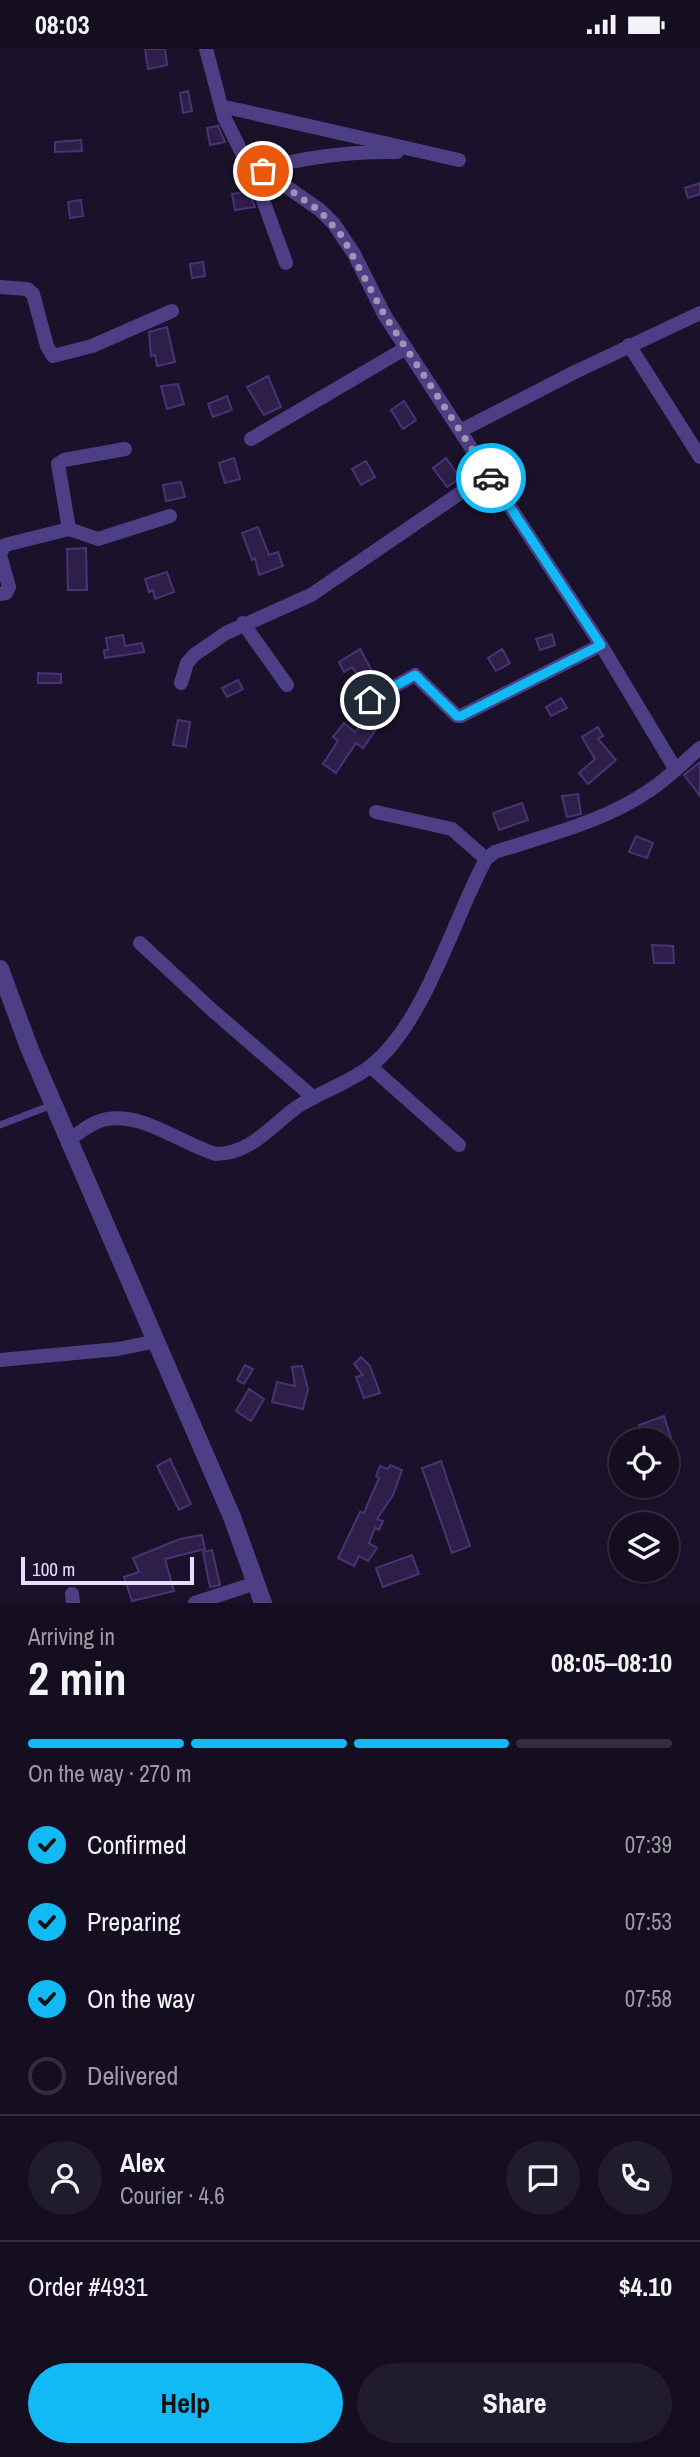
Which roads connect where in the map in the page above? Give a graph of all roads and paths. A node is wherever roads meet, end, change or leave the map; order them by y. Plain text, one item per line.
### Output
1 (206, 49) edge
2 (221, 107) junction
3 (255, 165) junction
4 (286, 264) dead end
5 (0, 287) edge
6 (172, 311) dead end
7 (700, 313) edge
8 (629, 345) junction
9 (406, 348) junction
10 (460, 431) junction
11 (251, 439) dead end
12 (125, 449) dead end
13 (700, 457) edge
14 (488, 474) junction
15 (170, 516) dead end
16 (69, 529) junction
17 (0, 554) edge
18 (0, 594) edge
19 (243, 623) junction
20 (601, 645) junction
21 (181, 683) dead end
22 (287, 685) dead end
23 (370, 700) dead end
24 (700, 748) edge
25 (676, 769) junction
26 (376, 811) dead end
27 (486, 859) junction
28 (140, 943) dead end
29 (0, 969) edge
30 (371, 1067) junction
31 (314, 1098) junction
32 (54, 1104) junction
33 (0, 1125) edge
34 (69, 1139) junction
35 (459, 1145) dead end
36 (156, 1341) junction
37 (0, 1360) edge
38 (256, 1583) junction
39 (195, 1603) edge
40 (263, 1603) edge

1 - 2 street
2 - 3 street
2 - 3 street
3 - 4 street
3 - 9 street
5 - 6 street
7 - 8 street
8 - 10 street
8 - 13 street
9 - 10 street
9 - 11 street
10 - 14 street
12 - 16 street
14 - 19 street
14 - 20 street
15 - 16 street
16 - 17 street
17 - 18 street
19 - 21 street
19 - 22 street
20 - 23 street
20 - 25 street
24 - 25 street
25 - 27 street
26 - 27 street
27 - 30 street
28 - 31 street
29 - 32 street
30 - 31 street
30 - 35 street
31 - 34 street
32 - 33 lane
32 - 34 street
34 - 36 street
36 - 37 street
36 - 38 street
38 - 39 street
38 - 40 street

